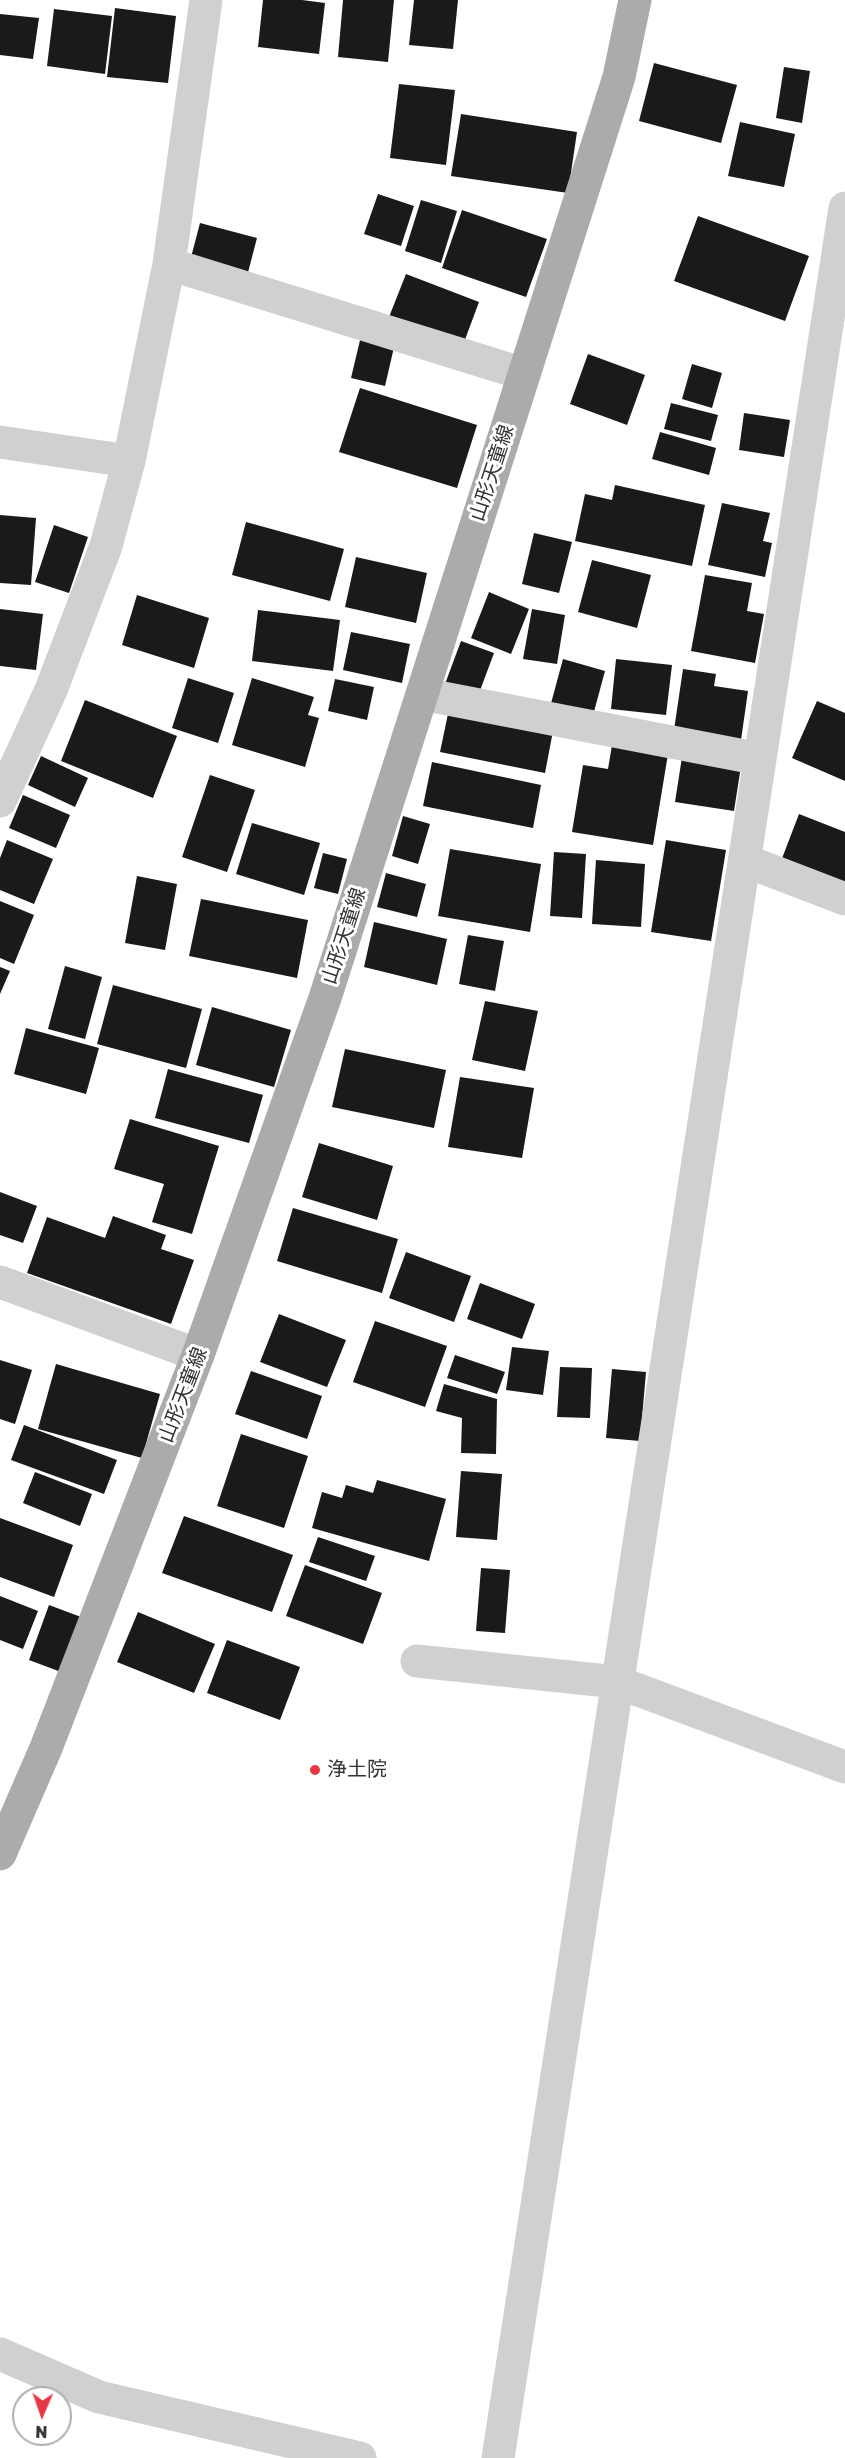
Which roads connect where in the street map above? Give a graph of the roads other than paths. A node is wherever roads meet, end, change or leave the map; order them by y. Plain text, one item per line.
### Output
1 (206, 0) edge
2 (635, 0) edge
3 (845, 207) edge
4 (169, 264) junction
5 (524, 375) junction
6 (0, 442) edge
7 (129, 461) junction
8 (422, 694) junction
9 (760, 759) junction
10 (0, 801) edge
11 (746, 861) junction
12 (845, 899) edge
13 (0, 1282) edge
14 (198, 1355) junction
15 (417, 1661) dead end
16 (617, 1682) junction
17 (845, 1767) edge
18 (0, 1854) edge
19 (0, 2354) edge
20 (360, 2458) edge
21 (498, 2458) edge

1 - 4 street
2 - 5 main road, 山形天童線
3 - 9 street
4 - 5 street
4 - 7 street
5 - 8 main road, 山形天童線
6 - 7 street
7 - 10 street
8 - 9 street
8 - 14 main road, 山形天童線
9 - 11 street
11 - 12 street
11 - 16 street
13 - 14 street
14 - 18 main road, 山形天童線
15 - 16 street
16 - 17 street
16 - 21 street
19 - 20 street

